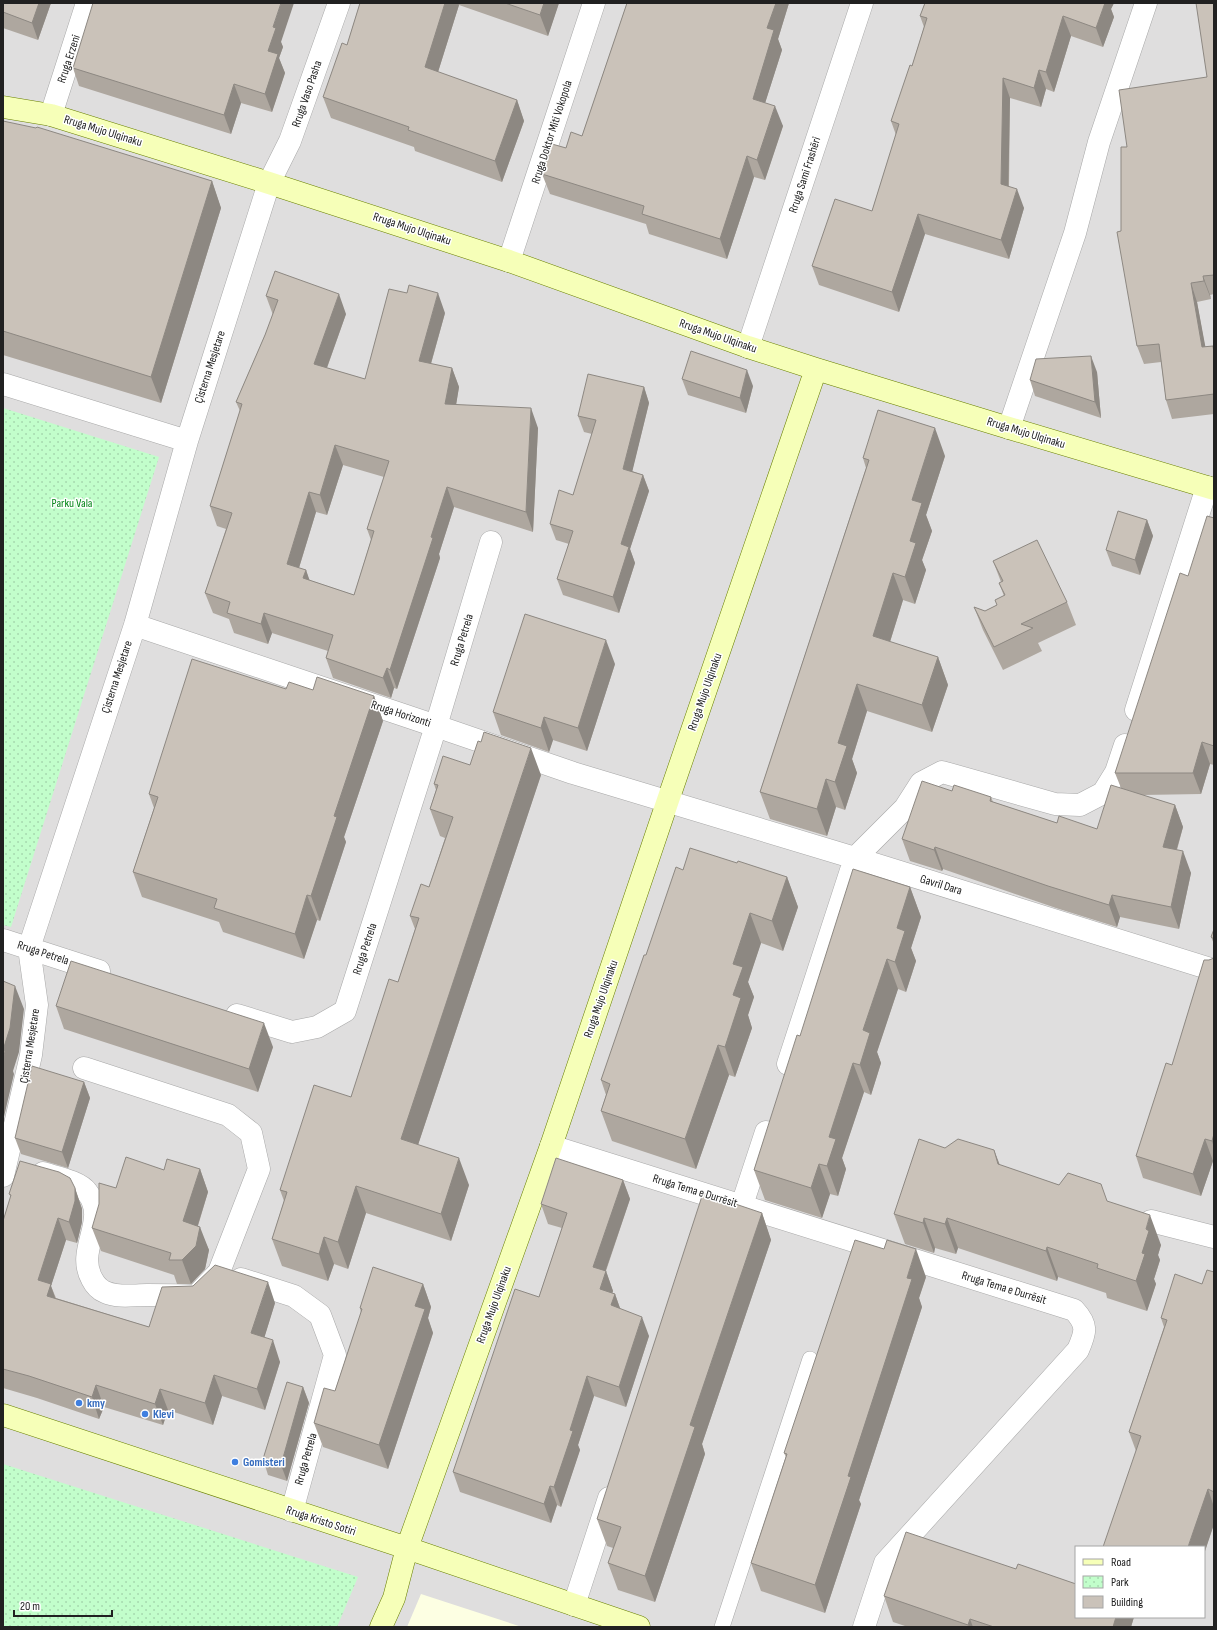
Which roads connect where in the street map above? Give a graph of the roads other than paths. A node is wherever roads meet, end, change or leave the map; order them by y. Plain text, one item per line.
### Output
1 (86, 3) edge
2 (338, 3) edge
3 (594, 3) edge
4 (862, 3) edge
5 (1146, 3) edge
6 (3, 107) edge
7 (51, 115) junction
8 (269, 183) junction
9 (509, 261) junction
10 (748, 347) junction
11 (816, 369) junction
12 (3, 384) edge
13 (1009, 428) junction
14 (187, 441) junction
15 (1211, 488) edge
16 (491, 542) dead end
17 (135, 625) junction
18 (436, 726) junction
19 (666, 803) junction
20 (855, 858) junction
21 (3, 940) edge
22 (29, 948) junction
23 (1214, 970) edge
24 (119, 977) edge
25 (217, 1008) edge
26 (84, 1068) dead end
27 (782, 1085) edge
28 (772, 1115) edge
29 (551, 1146) junction
30 (5, 1169) edge
31 (708, 1194) junction
32 (742, 1206) junction
33 (700, 1217) edge
34 (1151, 1221) dead end
35 (1214, 1237) edge
36 (219, 1272) junction
37 (810, 1359) dead end
38 (3, 1415) edge
39 (616, 1478) edge
40 (292, 1511) junction
41 (407, 1548) junction
42 (574, 1605) junction
43 (381, 1627) edge
44 (639, 1627) edge
45 (722, 1627) edge
46 (864, 1627) edge

1 - 7 street, Rruga Erzeni
2 - 8 street, Rruga Vaso Pasha
3 - 9 street, Rruga Doktor Miti Vokopola
4 - 10 street, Rruga Sami Frashëri
5 - 13 street
6 - 7 street, Rruga Mujo Ulqinaku
7 - 8 street, Rruga Mujo Ulqinaku
8 - 9 street, Rruga Mujo Ulqinaku
8 - 14 street, Çisterna Mesjetare
9 - 10 street, Rruga Mujo Ulqinaku
10 - 11 street, Rruga Mujo Ulqinaku
11 - 13 street, Rruga Mujo Ulqinaku
11 - 19 street, Rruga Mujo Ulqinaku
12 - 14 street
13 - 15 street, Rruga Mujo Ulqinaku
14 - 17 street, Çisterna Mesjetare
15 - 20 street
16 - 18 street, Rruga Petrela
17 - 18 street, Rruga Horizonti
17 - 22 street, Çisterna Mesjetare
18 - 19 street, Rruga Horizonti
18 - 25 street, Rruga Petrela
19 - 20 street, Gavril Dara
19 - 29 street, Rruga Mujo Ulqinaku
20 - 23 street, Gavril Dara
20 - 27 street
21 - 22 street, Rruga Petrela
22 - 24 street, Rruga Petrela
22 - 30 street, Çisterna Mesjetare
26 - 36 street
28 - 32 street
29 - 31 street, Rruga Tema e Durrësit
29 - 41 street, Rruga Mujo Ulqinaku
30 - 36 street
31 - 32 street, Rruga Tema e Durrësit
31 - 33 street
32 - 46 street, Rruga Tema e Durrësit
34 - 35 street
36 - 40 street, Rruga Petrela
37 - 45 lane
38 - 40 street, Rruga Kristo Sotiri
39 - 42 street
40 - 41 street, Rruga Kristo Sotiri
41 - 42 street, Rruga Kristo Sotiri
41 - 43 street, Rruga Mujo Ulqinaku
42 - 44 street, Rruga Kristo Sotiri

